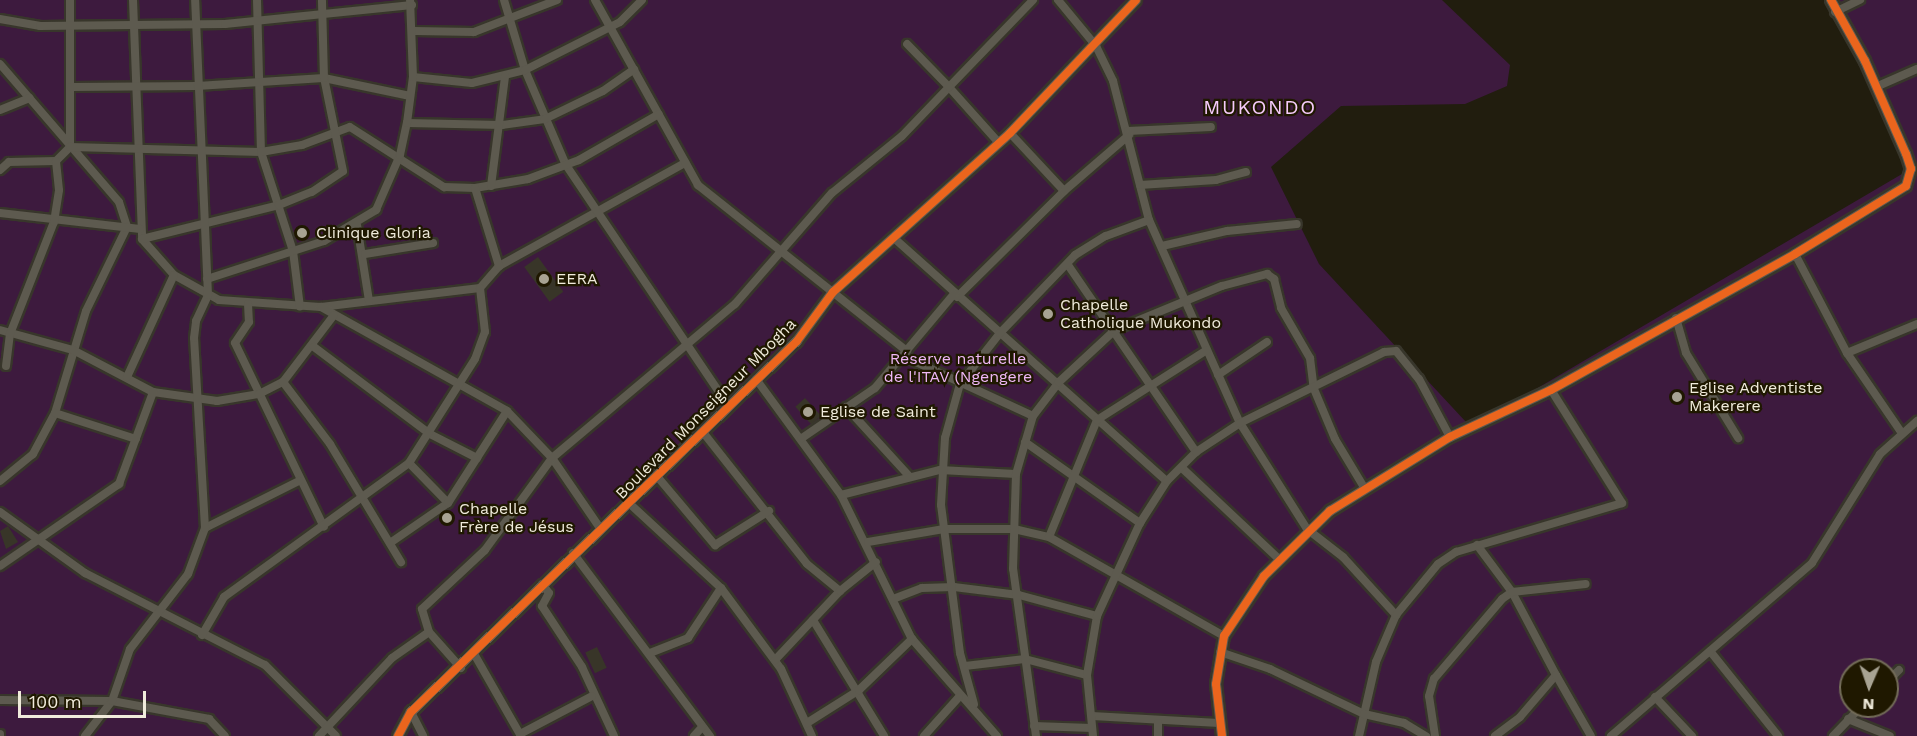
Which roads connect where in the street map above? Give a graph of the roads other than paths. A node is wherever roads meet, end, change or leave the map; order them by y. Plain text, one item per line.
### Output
1 (70, 0) edge
2 (133, 0) edge
3 (195, 0) edge
4 (257, 0) edge
5 (322, 0) edge
6 (504, 0) edge
7 (557, 0) edge
8 (595, 0) edge
9 (642, 0) edge
10 (1033, 0) edge
11 (1058, 0) edge
12 (1136, 0) edge
13 (1831, 0) edge
14 (1860, 0) edge
15 (411, 3) edge
16 (1835, 12) junction
17 (322, 16) junction
18 (0, 19) edge
19 (509, 19) junction
20 (131, 22) junction
21 (195, 22) junction
22 (257, 22) junction
23 (68, 23) junction
24 (609, 27) junction
25 (414, 31) junction
26 (907, 44) dead end
27 (1096, 46) junction
28 (0, 63) edge
29 (634, 69) junction
30 (1917, 69) edge
31 (525, 70) junction
32 (505, 76) junction
33 (413, 77) junction
34 (324, 78) junction
35 (260, 84) junction
36 (197, 86) junction
37 (1878, 86) junction
38 (71, 87) junction
39 (132, 87) junction
40 (949, 87) junction
41 (410, 96) junction
42 (30, 98) junction
43 (0, 110) edge
44 (659, 114) junction
45 (544, 120) junction
46 (407, 123) junction
47 (502, 125) junction
48 (1211, 127) dead end
49 (334, 132) junction
50 (1010, 133) junction
51 (1129, 133) junction
52 (999, 143) junction
53 (70, 147) junction
54 (135, 148) junction
55 (199, 148) junction
56 (261, 152) junction
57 (399, 155) junction
58 (56, 161) junction
59 (685, 163) junction
60 (566, 165) junction
61 (0, 170) edge
62 (1246, 172) dead end
63 (1913, 180) edge
64 (1140, 185) junction
65 (491, 186) junction
66 (475, 188) junction
67 (1064, 190) junction
68 (279, 205) junction
69 (597, 212) junction
70 (0, 213) edge
71 (1149, 220) junction
72 (54, 222) junction
73 (1297, 224) dead end
74 (357, 225) junction
75 (204, 226) junction
76 (127, 227) junction
77 (140, 229) junction
78 (142, 239) junction
79 (895, 239) junction
80 (433, 243) dead end
81 (1162, 246) junction
82 (783, 250) junction
83 (293, 251) junction
84 (365, 254) junction
85 (1795, 254) junction
86 (1068, 265) junction
87 (499, 266) junction
88 (174, 275) junction
89 (207, 279) junction
90 (480, 288) junction
91 (833, 292) junction
92 (208, 295) junction
93 (955, 296) junction
94 (1183, 299) junction
95 (369, 301) junction
96 (248, 304) junction
97 (300, 307) junction
98 (321, 307) junction
99 (334, 315) junction
100 (1676, 316) junction
101 (1917, 324) edge
102 (0, 330) edge
103 (1115, 330) junction
104 (1000, 333) junction
105 (10, 334) junction
106 (1267, 342) dead end
107 (687, 343) junction
108 (314, 347) junction
109 (73, 350) junction
110 (1207, 350) junction
111 (905, 353) junction
112 (1847, 353) junction
113 (6, 366) dead end
114 (1218, 375) junction
115 (127, 377) junction
116 (756, 379) junction
117 (283, 382) junction
118 (1059, 382) junction
119 (960, 384) junction
120 (459, 385) junction
121 (1148, 385) junction
122 (1314, 389) junction
123 (1551, 390) junction
124 (153, 392) junction
125 (259, 394) junction
126 (195, 400) junction
127 (728, 405) junction
128 (846, 408) junction
129 (507, 411) junction
130 (55, 413) junction
131 (1033, 416) junction
132 (1097, 420) junction
133 (1917, 421) edge
134 (1240, 423) junction
135 (702, 431) junction
136 (1901, 432) junction
137 (430, 434) junction
138 (1450, 437) junction
139 (802, 438) junction
140 (1738, 438) dead end
141 (136, 439) junction
142 (1025, 442) junction
143 (1196, 452) junction
144 (477, 458) junction
145 (552, 458) junction
146 (409, 464) junction
147 (1182, 468) junction
148 (940, 470) junction
149 (1016, 474) junction
150 (656, 475) junction
151 (1072, 475) junction
152 (909, 476) junction
153 (0, 481) edge
154 (299, 481) junction
155 (1167, 481) junction
156 (1365, 489) junction
157 (841, 495) junction
158 (364, 500) junction
159 (448, 503) junction
160 (630, 504) junction
161 (768, 511) junction
162 (0, 512) edge
163 (1140, 523) junction
164 (324, 527) junction
165 (206, 528) junction
166 (600, 528) junction
167 (944, 529) junction
168 (1014, 529) junction
169 (1307, 529) junction
170 (1049, 537) junction
171 (37, 540) junction
172 (868, 542) junction
173 (390, 543) junction
174 (1477, 545) junction
175 (573, 553) junction
176 (1280, 560) junction
177 (401, 562) dead end
178 (876, 562) junction
179 (0, 566) edge
180 (1114, 573) junction
181 (542, 584) junction
182 (1586, 584) dead end
183 (954, 587) junction
184 (721, 588) junction
185 (840, 591) junction
186 (1512, 592) junction
187 (1019, 595) junction
188 (893, 599) junction
189 (157, 613) junction
190 (1396, 615) junction
191 (1097, 616) junction
192 (813, 620) junction
193 (429, 632) junction
194 (202, 635) junction
195 (1224, 636) junction
196 (912, 639) junction
197 (1710, 651) junction
198 (473, 652) junction
199 (1220, 652) junction
200 (650, 653) junction
201 (1025, 659) junction
202 (775, 660) junction
203 (965, 666) junction
204 (461, 668) junction
205 (1087, 675) junction
206 (1556, 675) junction
207 (859, 690) junction
208 (592, 696) junction
209 (959, 697) junction
210 (1655, 697) junction
211 (0, 700) edge
212 (112, 701) junction
213 (974, 704) junction
214 (411, 712) junction
215 (1364, 714) junction
216 (1092, 716) junction
217 (1848, 719) joint
218 (807, 723) junction
219 (1158, 723) junction
220 (1219, 723) junction
221 (1034, 726) junction
222 (326, 727) junction
223 (702, 727) junction
224 (1093, 732) edge
225 (520, 735) edge
226 (810, 735) edge
227 (85, 736) edge
228 (225, 736) edge
229 (319, 736) edge
230 (336, 736) edge
231 (398, 736) edge
232 (423, 736) edge
233 (614, 736) edge
234 (694, 736) edge
235 (710, 736) edge
236 (884, 736) edge
237 (924, 736) edge
238 (998, 736) edge
239 (1036, 736) edge
240 (1158, 736) edge
241 (1222, 736) edge
242 (1359, 736) edge
243 (1425, 736) edge
244 (1435, 736) edge
245 (1495, 736) edge
246 (1592, 736) edge
247 (1611, 736) edge
248 (1692, 736) edge
249 (1778, 736) edge
250 (1833, 736) edge
251 (1890, 736) edge

1 - 23 street
2 - 20 street
3 - 21 street
4 - 22 street
5 - 17 street
6 - 19 street
7 - 19 street
8 - 24 street
9 - 24 street
10 - 40 street
11 - 27 street
12 - 27 street, Boulevard Monseigneur Mbogha
13 - 16 street
14 - 16 street
15 - 17 street
15 - 25 street
16 - 37 street
17 - 22 street
17 - 34 street
18 - 23 street
19 - 25 street
19 - 31 street
20 - 21 street
20 - 23 street
20 - 39 street
21 - 22 street
21 - 36 street
22 - 35 street
23 - 38 street
24 - 29 street
24 - 31 street
25 - 33 street
26 - 40 street
27 - 50 street, Boulevard Monseigneur Mbogha
27 - 51 street
28 - 42 street
29 - 44 street
29 - 45 street
30 - 37 street
31 - 32 street
31 - 45 street
32 - 33 street
32 - 47 street
33 - 41 street
34 - 35 street
34 - 41 street
34 - 49 street
35 - 36 street
35 - 56 street
36 - 39 street
36 - 55 street
37 - 63 street
38 - 39 street
38 - 53 street
39 - 54 street
40 - 52 street
40 - 82 street
41 - 46 street
42 - 43 street
42 - 53 street
44 - 59 street
44 - 60 street
45 - 47 street
45 - 60 street
46 - 47 street
46 - 57 street
47 - 65 street
48 - 51 street
49 - 56 street
49 - 57 street
49 - 68 street
50 - 52 street, Boulevard Monseigneur Mbogha
50 - 67 street
51 - 64 street
51 - 67 street
52 - 79 street, Boulevard Monseigneur Mbogha
53 - 54 street
53 - 58 street
53 - 76 street
54 - 55 street
54 - 77 street
55 - 56 street
55 - 75 street
56 - 68 street
57 - 66 street
57 - 74 street
58 - 61 street
58 - 72 street
59 - 69 street
59 - 82 street
60 - 65 street
60 - 69 street
62 - 64 street
63 - 85 street
64 - 71 street
65 - 66 street
66 - 87 street
67 - 93 street
68 - 75 street
68 - 83 street
69 - 87 street
69 - 107 street
70 - 72 street
71 - 81 street
71 - 86 street
72 - 76 street
72 - 105 street
73 - 81 street
74 - 83 street
74 - 84 street
75 - 78 street
75 - 89 street
76 - 77 street
76 - 109 street
77 - 78 street
78 - 88 street
79 - 91 street, Boulevard Monseigneur Mbogha
79 - 93 street
80 - 84 street
81 - 94 street
82 - 91 street
82 - 107 street
83 - 89 street
83 - 97 street
84 - 95 street
85 - 100 street
85 - 112 street
86 - 103 street
86 - 104 street
87 - 90 street
88 - 92 street
88 - 115 street
89 - 92 street
90 - 95 street
90 - 120 street
91 - 111 street
91 - 116 street, Boulevard Monseigneur Mbogha
92 - 96 street
92 - 126 street
93 - 104 street
93 - 111 street
94 - 103 street
94 - 110 street
94 - 122 street
95 - 98 street
96 - 97 street
96 - 125 street
97 - 98 street
98 - 99 street
99 - 108 street
99 - 120 street
100 - 123 street
100 - 140 street
101 - 112 street
102 - 105 street
103 - 118 street
103 - 121 street
104 - 118 street
104 - 119 street
105 - 109 street
105 - 113 street
106 - 114 street
107 - 127 street
107 - 145 street
108 - 117 street
108 - 137 street
109 - 115 street
109 - 130 street
110 - 114 street
110 - 121 street
111 - 119 street
111 - 128 street
112 - 136 street
114 - 134 street
115 - 124 street
116 - 127 street, Boulevard Monseigneur Mbogha
116 - 139 street
117 - 125 street
117 - 158 street
118 - 131 street
118 - 132 street
119 - 131 street
119 - 148 street
120 - 129 street
120 - 137 street
121 - 132 street
121 - 143 street
122 - 134 street
122 - 138 street
122 - 156 street
123 - 138 street
123 - 174 street
124 - 126 street
124 - 141 street
125 - 126 street
125 - 154 street
126 - 165 street
127 - 135 street, Boulevard Monseigneur Mbogha
128 - 139 street
128 - 152 street
129 - 144 street
129 - 145 street
130 - 141 street
130 - 153 street
131 - 142 street
132 - 151 street
132 - 155 street
133 - 136 street
134 - 143 street
134 - 169 street
135 - 150 street, Boulevard Monseigneur Mbogha
135 - 161 street
136 - 197 street
137 - 144 street
137 - 146 street
138 - 156 street
139 - 157 street
141 - 171 street
142 - 149 street
142 - 151 street
143 - 147 street
144 - 159 street
145 - 166 street
145 - 193 street
146 - 158 street
146 - 159 street
147 - 155 street
147 - 176 street
148 - 149 street
148 - 152 street
148 - 167 street
149 - 168 street
150 - 160 street, Boulevard Monseigneur Mbogha
150 - 161 street
151 - 163 street
151 - 170 street
152 - 157 street
154 - 164 street
154 - 165 street
155 - 163 street
156 - 169 street
157 - 172 street
158 - 164 street
158 - 173 street
159 - 173 street
160 - 166 street, Boulevard Monseigneur Mbogha
160 - 184 street
161 - 185 street
162 - 171 street
163 - 180 street
164 - 194 street
165 - 189 street
166 - 175 street, Boulevard Monseigneur Mbogha
167 - 168 street
167 - 172 street
167 - 183 street
168 - 170 street
168 - 187 street
169 - 176 street
169 - 190 street
170 - 180 street
171 - 179 street
171 - 189 street
172 - 178 street
173 - 177 street
174 - 186 street
174 - 190 street
175 - 181 street, Boulevard Monseigneur Mbogha
175 - 200 street
176 - 195 street
178 - 185 street
178 - 188 street
180 - 191 street
180 - 195 street
181 - 198 street, Boulevard Monseigneur Mbogha
181 - 208 street
182 - 186 street
183 - 187 street
183 - 188 street
183 - 203 street
184 - 200 street
184 - 202 street
185 - 192 street
186 - 206 street
186 - 244 street
187 - 191 street
187 - 201 street
188 - 196 street
189 - 194 street
189 - 212 street
190 - 215 street
191 - 205 street
192 - 202 street
192 - 207 street
193 - 204 street
193 - 222 street
194 - 222 street
195 - 199 street
196 - 207 street
196 - 209 street
197 - 210 street
197 - 249 street
198 - 204 street, Boulevard Monseigneur Mbogha
198 - 225 street
199 - 215 street
199 - 220 street
200 - 223 street
201 - 203 street
201 - 205 street
201 - 221 street
202 - 218 street
203 - 213 street
204 - 214 street, Boulevard Monseigneur Mbogha
205 - 216 street
206 - 245 street
206 - 246 street
207 - 218 street
207 - 236 street
208 - 225 street
208 - 233 street
209 - 213 street
209 - 237 street
210 - 247 street
210 - 248 street
211 - 212 street
212 - 227 street
212 - 228 street
213 - 238 street
214 - 231 street, Boulevard Monseigneur Mbogha
214 - 232 street
215 - 242 street
215 - 243 street
216 - 219 street
216 - 224 street
217 - 250 street
217 - 251 street
218 - 226 street
219 - 220 street
219 - 240 street
220 - 241 street
221 - 224 street
221 - 239 street
222 - 229 street
222 - 230 street
223 - 234 street
223 - 235 street

